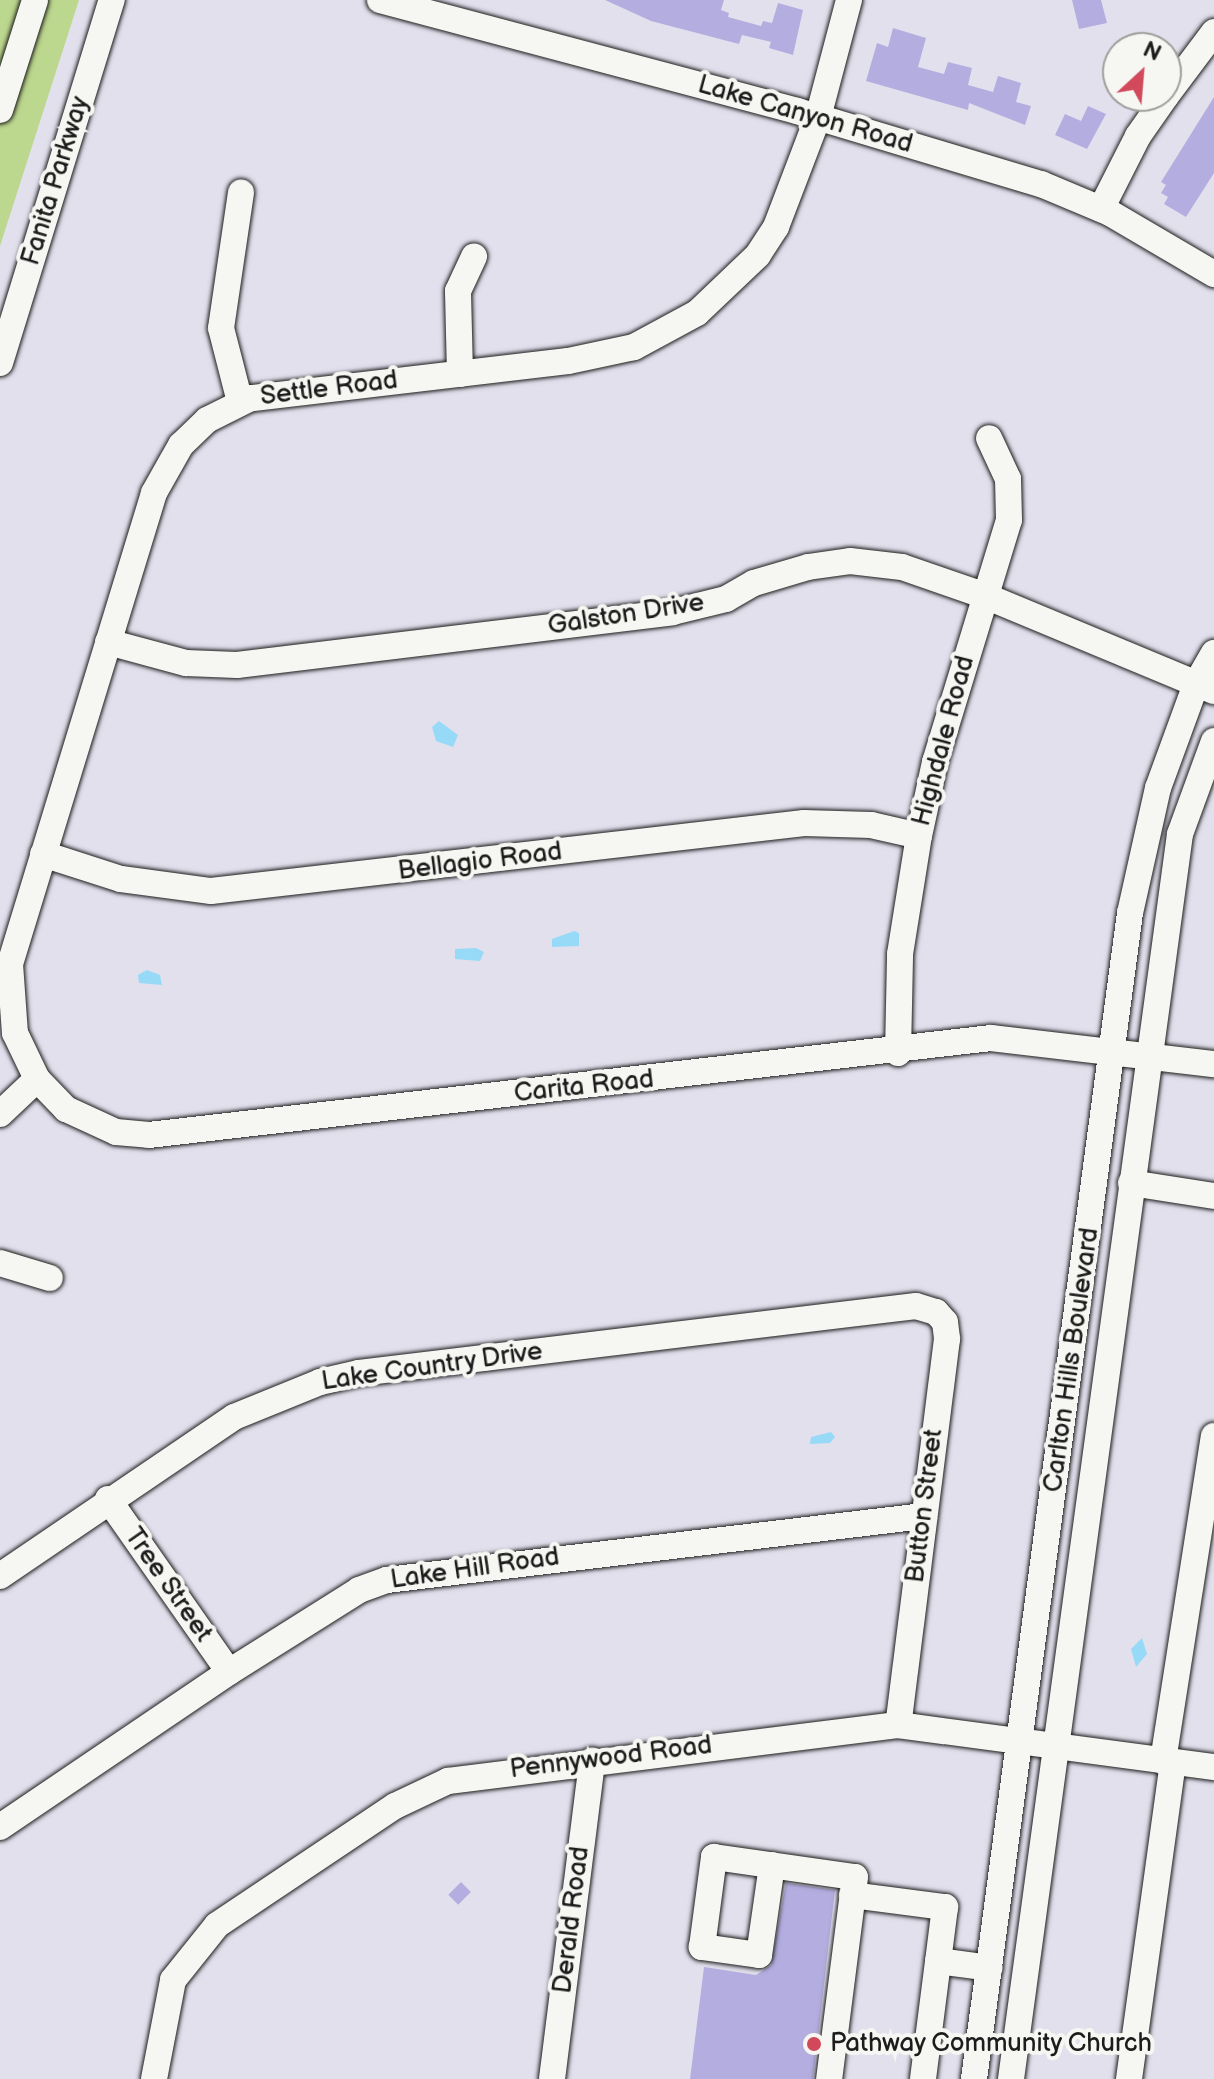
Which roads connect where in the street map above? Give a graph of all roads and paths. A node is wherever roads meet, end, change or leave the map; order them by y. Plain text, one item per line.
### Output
1 (35, 0) edge
2 (112, 0) edge
3 (380, 0) edge
4 (849, 0) edge
5 (1214, 32) edge
6 (10, 42) edge
7 (1182, 75) edge
8 (0, 110) edge
9 (1155, 112) edge
10 (818, 117) junction
11 (241, 192) dead end
12 (1101, 209) junction
13 (474, 256) dead end
14 (1214, 274) edge
15 (0, 363) edge
16 (460, 374) junction
17 (240, 402) junction
18 (989, 438) dead end
19 (983, 595) junction
20 (108, 642) junction
21 (1214, 653) edge
22 (1205, 687) edge
23 (1214, 741) edge
24 (919, 836) junction
25 (43, 854) junction
26 (1113, 1052) junction
27 (898, 1053) junction
28 (1148, 1057) junction
29 (1214, 1064) edge
30 (37, 1079) junction
31 (0, 1114) edge
32 (1131, 1183) junction
33 (1214, 1196) edge
34 (0, 1263) edge
35 (50, 1278) dead end
36 (916, 1306) joint
37 (1214, 1436) edge
38 (108, 1499) junction
39 (924, 1516) junction
40 (0, 1576) edge
41 (229, 1672) junction
42 (898, 1725) junction
43 (1022, 1742) junction
44 (1054, 1745) junction
45 (592, 1761) junction
46 (1168, 1762) junction
47 (1214, 1767) edge
48 (0, 1827) edge
49 (772, 1865) dead end
50 (852, 1895) junction
51 (938, 1961) junction
52 (990, 1968) junction
53 (154, 2079) edge
54 (552, 2079) edge
55 (829, 2079) edge
56 (923, 2079) edge
57 (974, 2079) edge
58 (1011, 2079) edge
59 (1129, 2079) edge

1 - 6 street
2 - 15 street, Fanita Parkway
3 - 10 street, Lake Canyon Road
4 - 10 street, Settle Road
5 - 7 street
6 - 8 street
9 - 12 street
10 - 12 street, Lake Canyon Road
10 - 16 street, Settle Road
11 - 17 street
12 - 14 street, Lake Canyon Road
13 - 16 street
16 - 17 street, Settle Road
17 - 20 street, Settle Road
18 - 19 street, Highdale Road
19 - 20 street, Galston Drive
19 - 22 street, Galston Drive
19 - 24 street, Highdale Road
20 - 25 street, Settle Road
21 - 22 street, Carlton Hills Boulevard
22 - 26 street, Carlton Hills Boulevard
23 - 28 street, Carlton Hills Boulevard
24 - 25 street, Bellagio Road
24 - 27 street, Highdale Road
25 - 30 street, Settle Road
26 - 27 street, Carita Road
26 - 28 street, Carita Road
26 - 43 street, Carlton Hills Boulevard
27 - 30 street, Carita Road
28 - 29 street, Carita Road
28 - 32 street, Carlton Hills Boulevard
30 - 31 street
32 - 33 street
32 - 44 street, Carlton Hills Boulevard
34 - 35 street
36 - 38 street, Lake Country Drive
36 - 39 street, Button Street
37 - 46 street
38 - 40 street, Lake Country Drive
38 - 41 street, Tree Street
39 - 41 street, Lake Hill Road
39 - 42 street, Button Street
41 - 48 street, Lake Hill Road
42 - 43 street, Pennywood Road
42 - 45 street, Pennywood Road
43 - 44 street, Pennywood Road
43 - 52 street, Carlton Hills Boulevard
44 - 46 street, Pennywood Road
44 - 58 street, Carlton Hills Boulevard
45 - 53 street, Pennywood Road
45 - 54 street, Derald Road
46 - 47 street, Pennywood Road
46 - 59 street
49 - 50 street
50 - 51 street
50 - 55 street
51 - 52 street
51 - 56 street
52 - 57 street, Carlton Hills Boulevard

